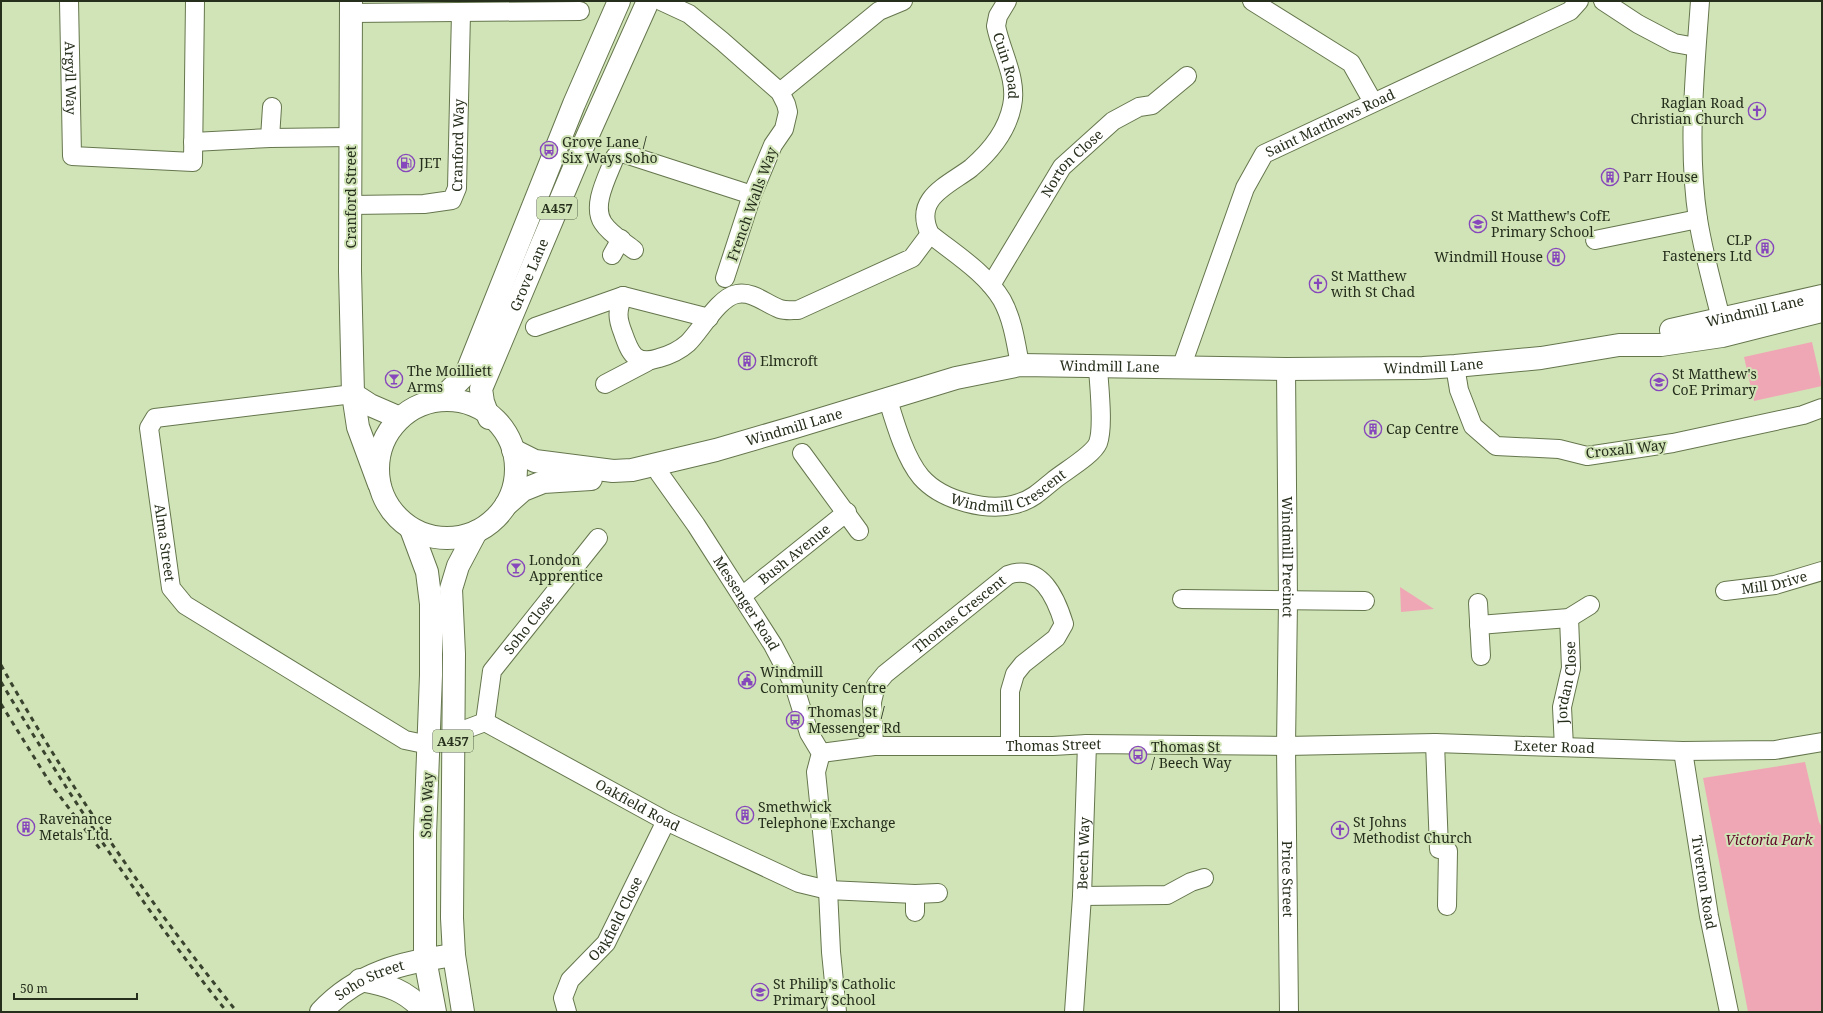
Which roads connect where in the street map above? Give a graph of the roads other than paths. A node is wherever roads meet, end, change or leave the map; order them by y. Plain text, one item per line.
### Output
1 (69, 1) edge
2 (195, 1) edge
3 (619, 1) edge
4 (648, 1) edge
5 (662, 1) edge
6 (903, 1) edge
7 (1007, 1) edge
8 (1252, 1) edge
9 (1579, 1) edge
10 (1603, 1) edge
11 (1700, 1) edge
12 (351, 7) edge
13 (580, 11) dead end
14 (461, 13) junction
15 (1696, 47) junction
16 (1187, 76) dead end
17 (780, 92) junction
18 (1373, 102) junction
19 (272, 107) dead end
20 (350, 137) junction
21 (270, 138) junction
22 (193, 142) junction
23 (752, 195) junction
24 (351, 205) junction
25 (1698, 219) junction
26 (930, 234) junction
27 (1596, 240) dead end
28 (612, 256) dead end
29 (991, 285) junction
30 (725, 289) junction
31 (622, 296) junction
32 (1822, 296) edge
33 (1787, 304) junction
34 (1822, 307) edge
35 (1822, 311) edge
36 (709, 318) junction
37 (535, 327) dead end
38 (1721, 328) junction
39 (647, 362) junction
40 (1020, 365) junction
41 (1455, 366) junction
42 (1098, 368) junction
43 (1181, 368) junction
44 (1286, 369) junction
45 (605, 384) dead end
46 (353, 394) junction
47 (440, 400) junction
48 (888, 400) junction
49 (1822, 408) edge
50 (400, 418) junction
51 (490, 418) junction
52 (513, 450) junction
53 (802, 453) dead end
54 (658, 464) junction
55 (613, 471) junction
56 (379, 484) junction
57 (506, 505) junction
58 (846, 512) junction
59 (411, 529) junction
60 (859, 531) dead end
61 (476, 532) junction
62 (598, 538) dead end
63 (1822, 572) edge
64 (1725, 591) dead end
65 (742, 596) junction
66 (1182, 599) dead end
67 (1288, 601) junction
68 (1365, 601) dead end
69 (1478, 603) dead end
70 (1590, 605) dead end
71 (1569, 618) junction
72 (1479, 625) junction
73 (1481, 656) dead end
74 (485, 722) junction
75 (453, 734) junction
76 (1822, 742) edge
77 (1087, 744) junction
78 (1435, 744) junction
79 (429, 745) junction
80 (1010, 745) junction
81 (874, 746) junction
82 (1286, 746) junction
83 (1564, 747) junction
84 (1683, 751) junction
85 (821, 753) junction
86 (666, 820) junction
87 (1204, 878) dead end
88 (828, 890) junction
89 (938, 894) dead end
90 (1082, 896) junction
91 (1447, 906) dead end
92 (454, 955) junction
93 (425, 959) junction
94 (360, 980) junction
95 (321, 1012) edge
96 (425, 1012) edge
97 (435, 1012) edge
98 (463, 1012) edge
99 (567, 1012) edge
100 (837, 1012) edge
101 (1074, 1012) edge
102 (1289, 1012) edge
103 (1729, 1012) edge

1 - 22 street, Argyll Way
2 - 22 street
3 - 47 main road, Grove Lane / A457
4 - 51 main road, Grove Lane / A457
5 - 17 street, French Walls Way
6 - 17 street
7 - 26 street, Cuin Road
8 - 18 street
9 - 18 street, Saint Matthews Road
10 - 15 street
11 - 15 street
12 - 14 street
12 - 20 main road, Cranford Street
13 - 14 street
14 - 24 street, Cranford Way
15 - 25 street
16 - 29 street, Norton Close
17 - 23 street, French Walls Way
18 - 43 street, Saint Matthews Road
19 - 21 street
20 - 21 street
20 - 24 main road, Cranford Street
21 - 22 street
23 - 28 street
23 - 30 street, French Walls Way
24 - 46 main road, Cranford Street
25 - 27 street
25 - 38 street
26 - 29 street
26 - 30 street
29 - 40 street
30 - 36 street, French Walls Way
31 - 36 street
31 - 37 street
31 - 39 street
32 - 33 main road, Windmill Lane
33 - 34 street
33 - 38 main road, Windmill Lane
35 - 38 main road, Windmill Lane
36 - 39 street, French Walls Way
38 - 41 main road, Windmill Lane
39 - 45 street, French Walls Way
40 - 42 main road, Windmill Lane
40 - 48 main road, Windmill Lane
41 - 44 main road, Windmill Lane
41 - 49 street, Croxall Way
42 - 43 main road, Windmill Lane
42 - 48 street, Windmill Crescent
43 - 44 main road, Windmill Lane
44 - 67 street, Windmill Precinct
46 - 50 main road
46 - 56 main road, Cranford Street
46 - 79 street, Alma Street
47 - 50 main road
47 - 51 main road
48 - 54 main road, Windmill Lane
50 - 56 main road
51 - 52 main road
52 - 55 main road, Windmill Lane
52 - 57 main road
53 - 58 street
54 - 55 main road, Windmill Lane
54 - 65 street, Messenger Road
55 - 57 main road, Windmill Lane
56 - 59 main road
57 - 61 main road
58 - 60 street
58 - 65 street, Bush Avenue
59 - 61 main road
59 - 79 main road, Soho Way / A457
61 - 75 main road, Soho Way / A457
62 - 74 street, Soho Close
63 - 64 street, Mill Drive
65 - 85 street, Messenger Road
66 - 67 street
67 - 68 street
67 - 82 street, Windmill Precinct
69 - 72 street
70 - 71 street
71 - 72 street
71 - 83 street, Jordan Close
72 - 73 street
74 - 75 street
74 - 86 street, Oakfield Road
75 - 92 main road, Soho Way / A457
76 - 84 street, Exeter Road
77 - 80 street, Thomas Street
77 - 82 street, Thomas Street
77 - 90 street, Beech Way
78 - 82 street, Exeter Road
78 - 83 street, Exeter Road
78 - 91 street
79 - 93 main road, Soho Way / A457
80 - 81 street, Thomas Street
80 - 81 street, Thomas Crescent
81 - 85 street, Thomas Street
82 - 102 street, Price Street
83 - 84 street, Exeter Road
84 - 103 street, Tiverton Road
85 - 88 street
86 - 88 street, Oakfield Road
86 - 99 street, Oakfield Close
87 - 90 street
88 - 89 street, Oakfield Road
88 - 100 street
90 - 101 street, Beech Way
92 - 93 main road, Soho Street
92 - 98 main road, Soho Way / A457
93 - 94 main road, Soho Street
93 - 97 main road, Soho Way / A457
94 - 95 main road, Soho Street
94 - 96 main road

